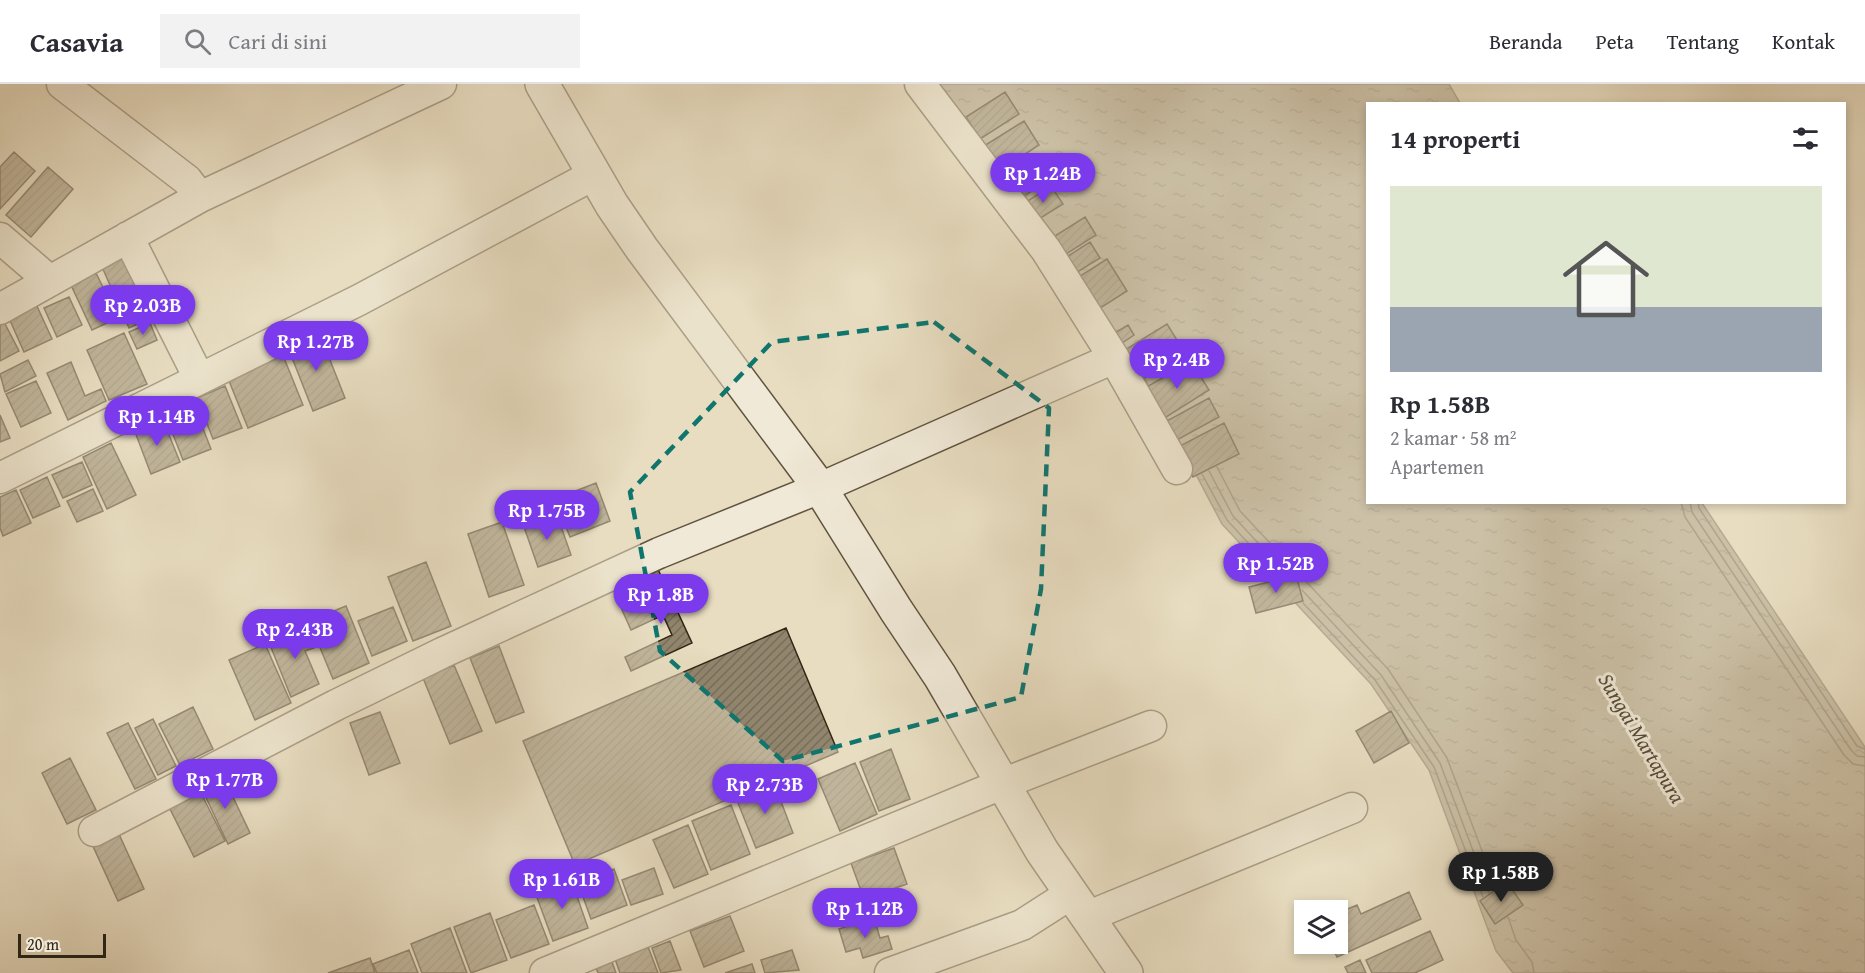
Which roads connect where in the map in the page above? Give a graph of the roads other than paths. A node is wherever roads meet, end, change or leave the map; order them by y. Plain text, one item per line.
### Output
1 (62, 84) edge
2 (441, 84) edge
3 (542, 84) edge
4 (920, 84) edge
5 (595, 174) junction
6 (200, 197) junction
7 (128, 237) junction
8 (0, 238) edge
9 (50, 281) junction
10 (0, 309) edge
11 (1114, 358) junction
12 (199, 378) junction
13 (1177, 468) dead end
14 (0, 478) edge
15 (820, 488) junction
16 (1151, 726) dead end
17 (1002, 784) junction
18 (1352, 808) dead end
19 (94, 831) dead end
20 (1080, 905) junction
21 (545, 973) edge
22 (890, 973) edge
23 (1126, 973) edge

1 - 6 street
2 - 6 street
3 - 5 street
4 - 11 street
5 - 12 street
5 - 15 street
6 - 7 street
7 - 9 street
7 - 12 street
8 - 9 street
9 - 10 street
11 - 13 street
11 - 15 street
12 - 14 street
15 - 17 street
15 - 19 street
16 - 17 street
17 - 20 street
17 - 21 street
18 - 20 street
20 - 22 street
20 - 23 street

